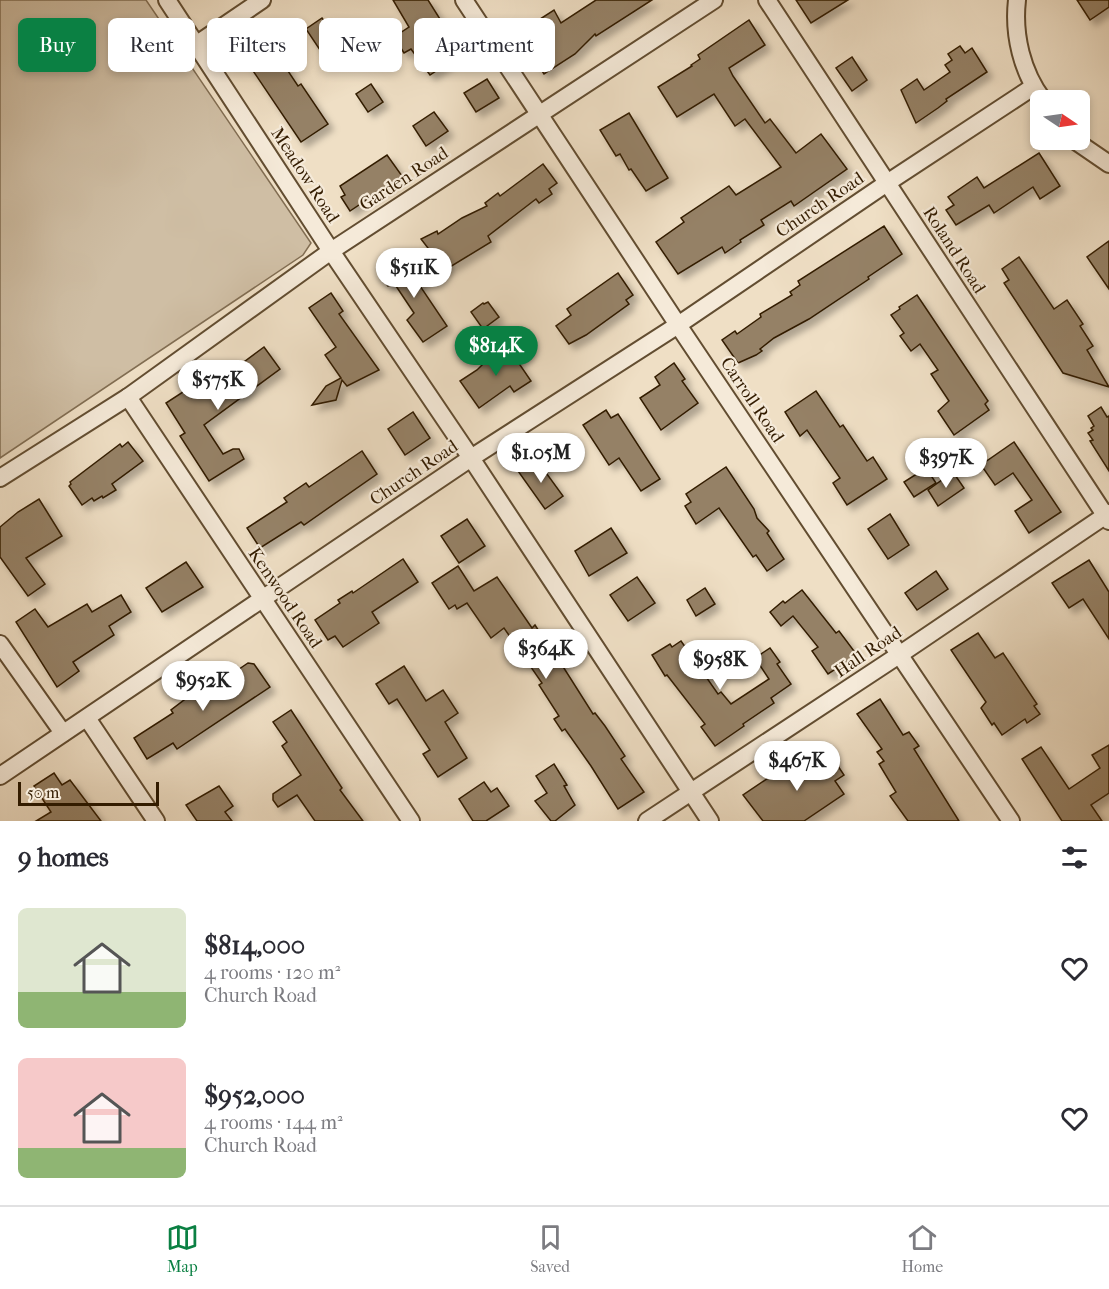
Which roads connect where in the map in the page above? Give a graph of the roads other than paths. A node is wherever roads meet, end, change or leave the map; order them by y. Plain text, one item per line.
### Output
1 (167, 0) edge
2 (262, 0) edge
3 (464, 0) edge
4 (714, 0) edge
5 (767, 0) edge
6 (1017, 0) edge
7 (197, 44) junction
8 (1033, 87) junction
9 (1035, 90) edge
10 (539, 114) junction
11 (1089, 150) edge
12 (1109, 164) edge
13 (887, 183) junction
14 (331, 251) junction
15 (678, 325) junction
16 (128, 397) junction
17 (471, 458) junction
18 (0, 478) edge
19 (1108, 517) edge
20 (262, 598) junction
21 (0, 645) edge
22 (899, 655) junction
23 (87, 718) junction
24 (63, 733) junction
25 (0, 776) edge
26 (692, 792) junction
27 (156, 821) edge
28 (411, 821) edge
29 (647, 821) edge
30 (710, 821) edge
31 (1011, 821) edge

1 - 7 street, Meadow Road
2 - 7 street
3 - 10 street, Carroll Road
4 - 10 street, Garden Road
5 - 13 street, Roland Road
6 - 8 street
7 - 14 street, Meadow Road
8 - 9 street
8 - 13 street, Church Road
10 - 14 street, Garden Road
10 - 15 street, Carroll Road
11 - 12 street
13 - 15 street, Church Road
13 - 19 street, Roland Road
14 - 16 street, Garden Road
14 - 17 street, Meadow Road
15 - 17 street, Church Road
15 - 22 street, Carroll Road
16 - 18 street, Garden Road
16 - 20 street, Kenwood Road
17 - 20 street, Church Road
17 - 26 street, Meadow Road
19 - 22 street, Hall Road
20 - 23 street, Church Road
20 - 28 street, Kenwood Road
21 - 24 street
22 - 26 street, Hall Road
22 - 31 street, Carroll Road
23 - 24 street, Church Road
23 - 27 street
24 - 25 street, Church Road
26 - 29 street, Hall Road
26 - 30 street, Meadow Road

